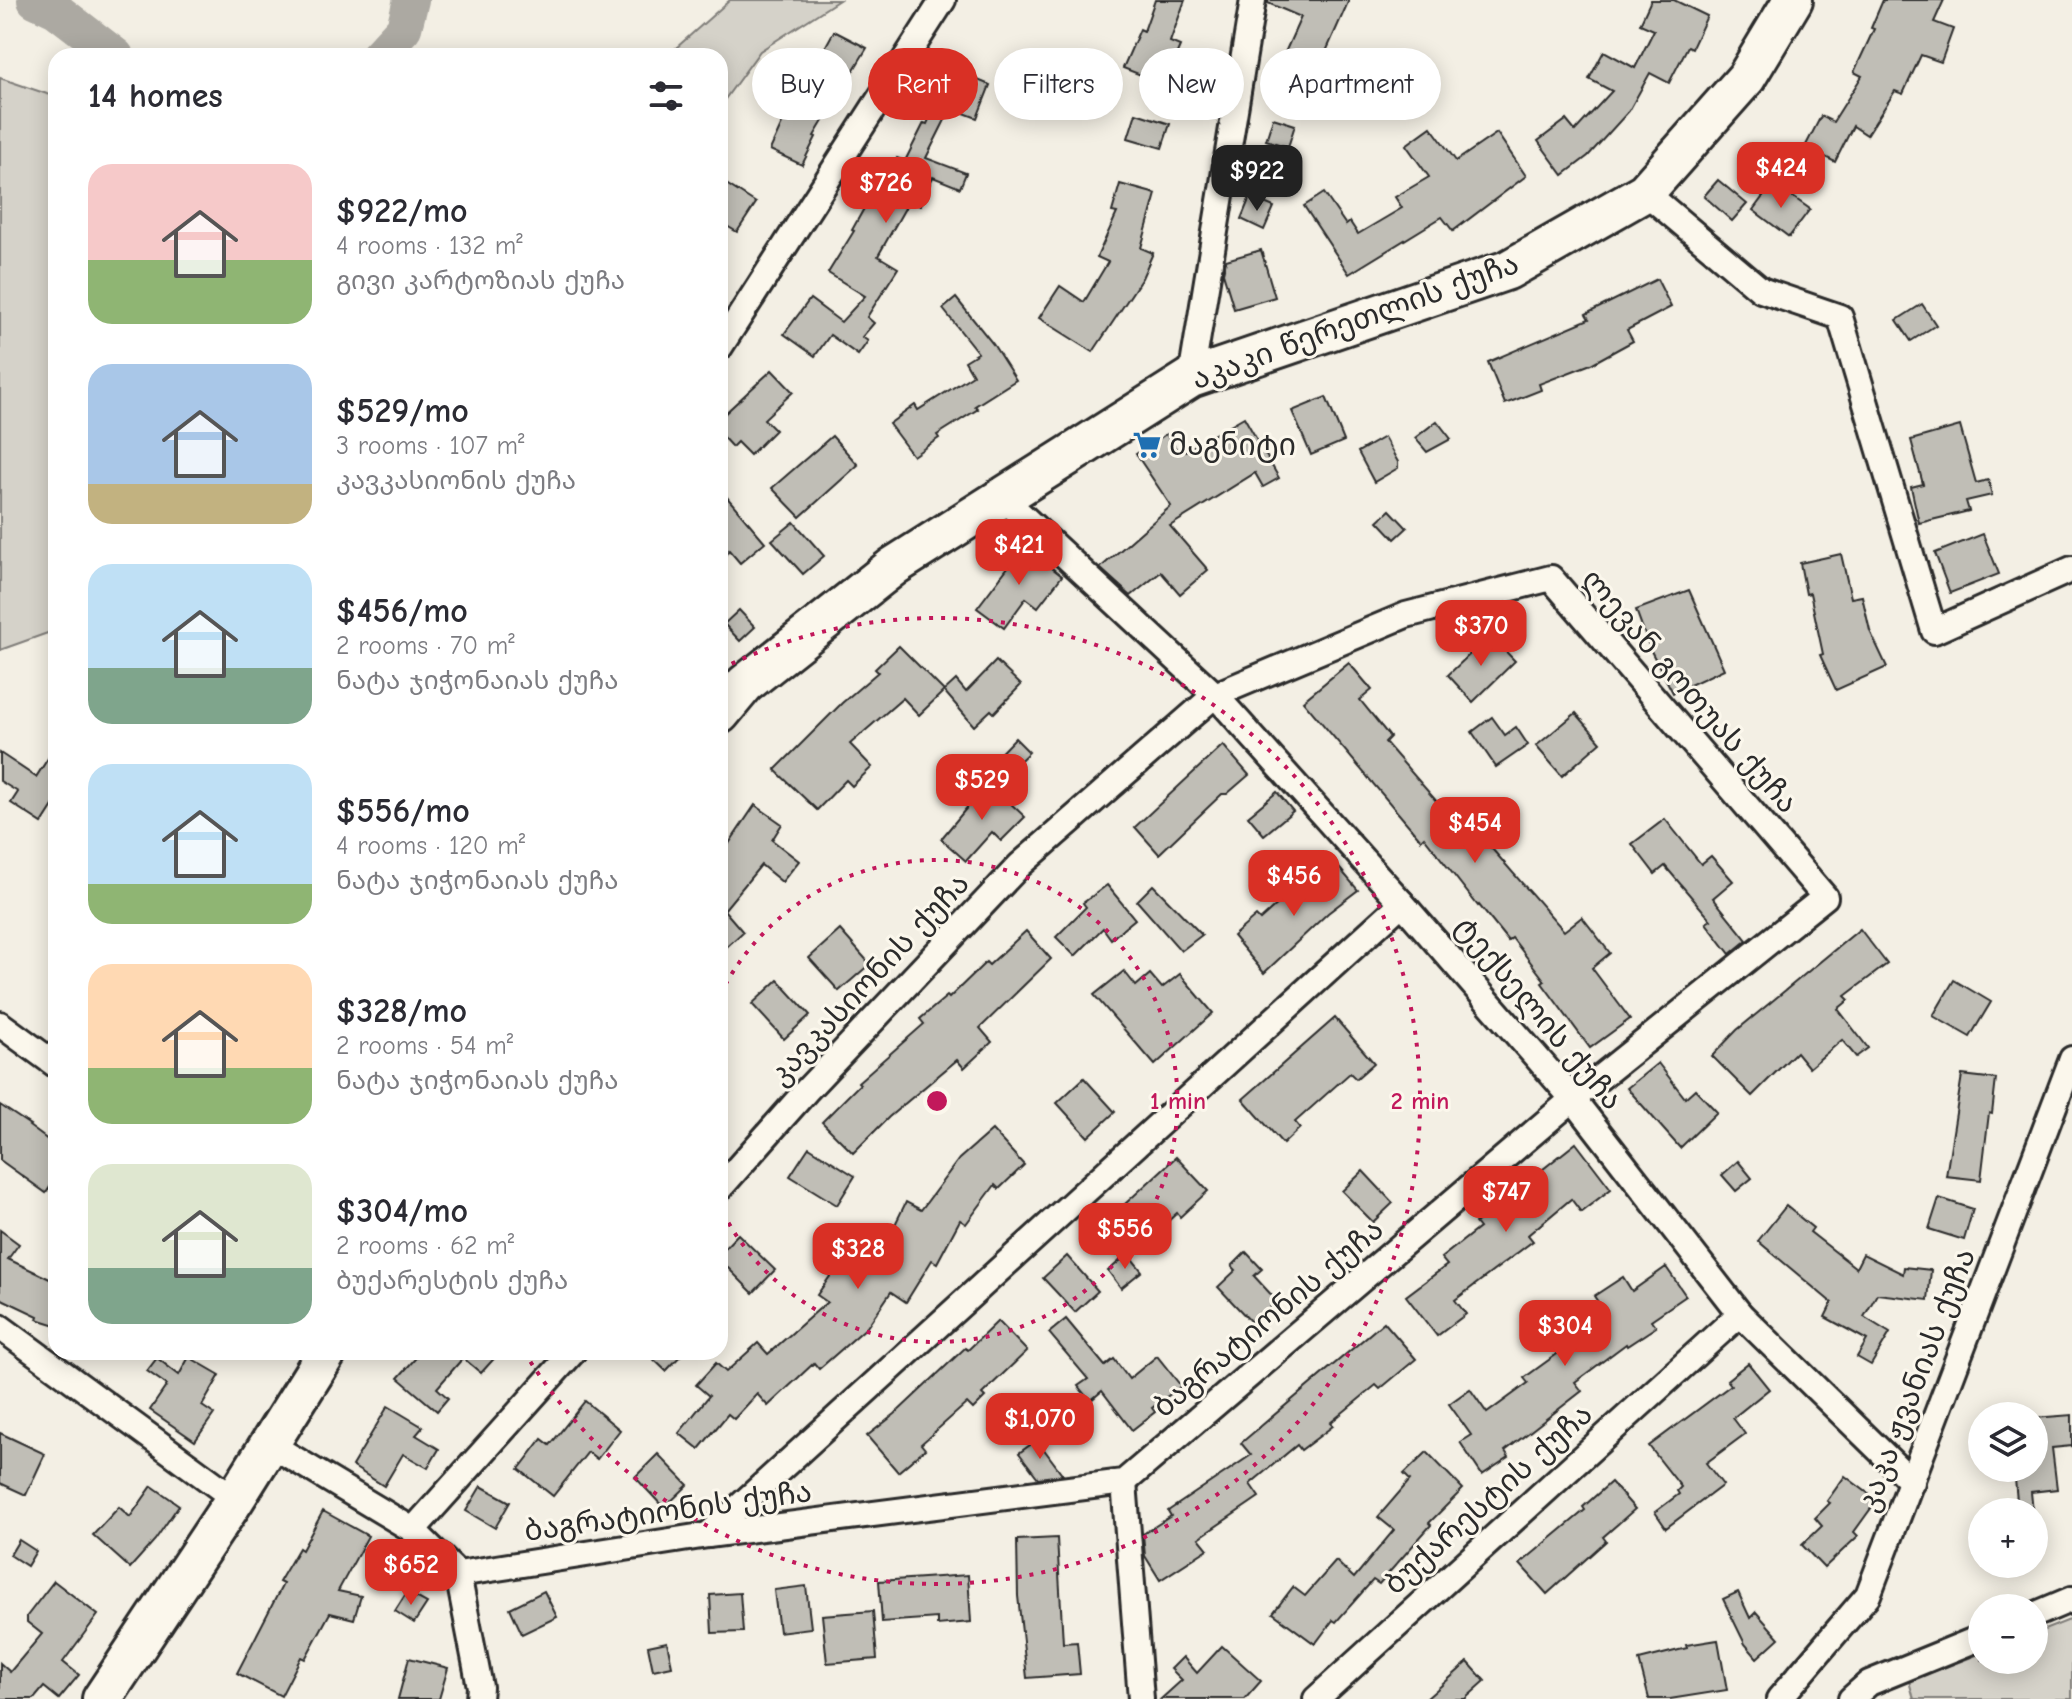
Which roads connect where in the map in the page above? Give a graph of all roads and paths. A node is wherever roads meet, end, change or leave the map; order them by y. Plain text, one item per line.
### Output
1 (943, 0) edge
2 (1253, 0) edge
3 (1793, 0) edge
4 (1645, 192) junction
5 (728, 335) edge
6 (1191, 378) junction
7 (1002, 497) junction
8 (2072, 569) edge
9 (1215, 695) junction
10 (728, 704) edge
11 (1825, 897) joint
12 (1402, 903) junction
13 (0, 1024) edge
14 (48, 1059) edge
15 (2072, 1059) edge
16 (1573, 1099) junction
17 (728, 1179) edge
18 (1740, 1314) junction
19 (0, 1327) edge
20 (322, 1360) edge
21 (566, 1360) edge
22 (268, 1443) junction
23 (1124, 1482) junction
24 (1912, 1482) junction
25 (235, 1499) junction
26 (413, 1530) junction
27 (708, 1535) junction
28 (458, 1574) junction
29 (2072, 1599) edge
30 (2048, 1609) edge
31 (1968, 1643) edge
32 (102, 1699) edge
33 (479, 1699) edge
34 (1141, 1699) edge
35 (1316, 1699) edge
36 (1779, 1699) edge
37 (1851, 1699) edge

1 - 5 street
2 - 6 street
3 - 4 main road, აკაკი წერეთლის ქუჩა
4 - 6 main road, აკაკი წერეთლის ქუჩა
4 - 8 street
6 - 7 main road, აკაკი წერეთლის ქუჩა
7 - 9 street, ტექსელის ქუჩა
7 - 10 main road, აკაკი წერეთლის ქუჩა
9 - 11 street, ლევან გოთუას ქუჩა
9 - 12 street, ტექსელის ქუჩა
9 - 17 street, კავკასიონის ქუჩა
11 - 16 street, ბაგრატიონის ქუჩა
12 - 16 street, ტექსელის ქუჩა
12 - 27 street
13 - 14 street
15 - 24 street, კაკა ჟვანიას ქუჩა
16 - 18 street, ტექსელის ქუჩა
16 - 23 street, ბაგრატიონის ქუჩა
18 - 24 street, ტექსელის ქუჩა
18 - 35 street, ბუქარესტის ქუჩა
19 - 25 street
20 - 22 main road
21 - 26 street
22 - 25 main road
22 - 26 street
23 - 27 street, ბაგრატიონის ქუჩა
23 - 34 street
24 - 36 street, კაკა ჟვანიას ქუჩა
25 - 32 main road
26 - 28 street
27 - 28 street, ბაგრატიონის ქუჩა
28 - 33 street
29 - 30 street
31 - 37 street

